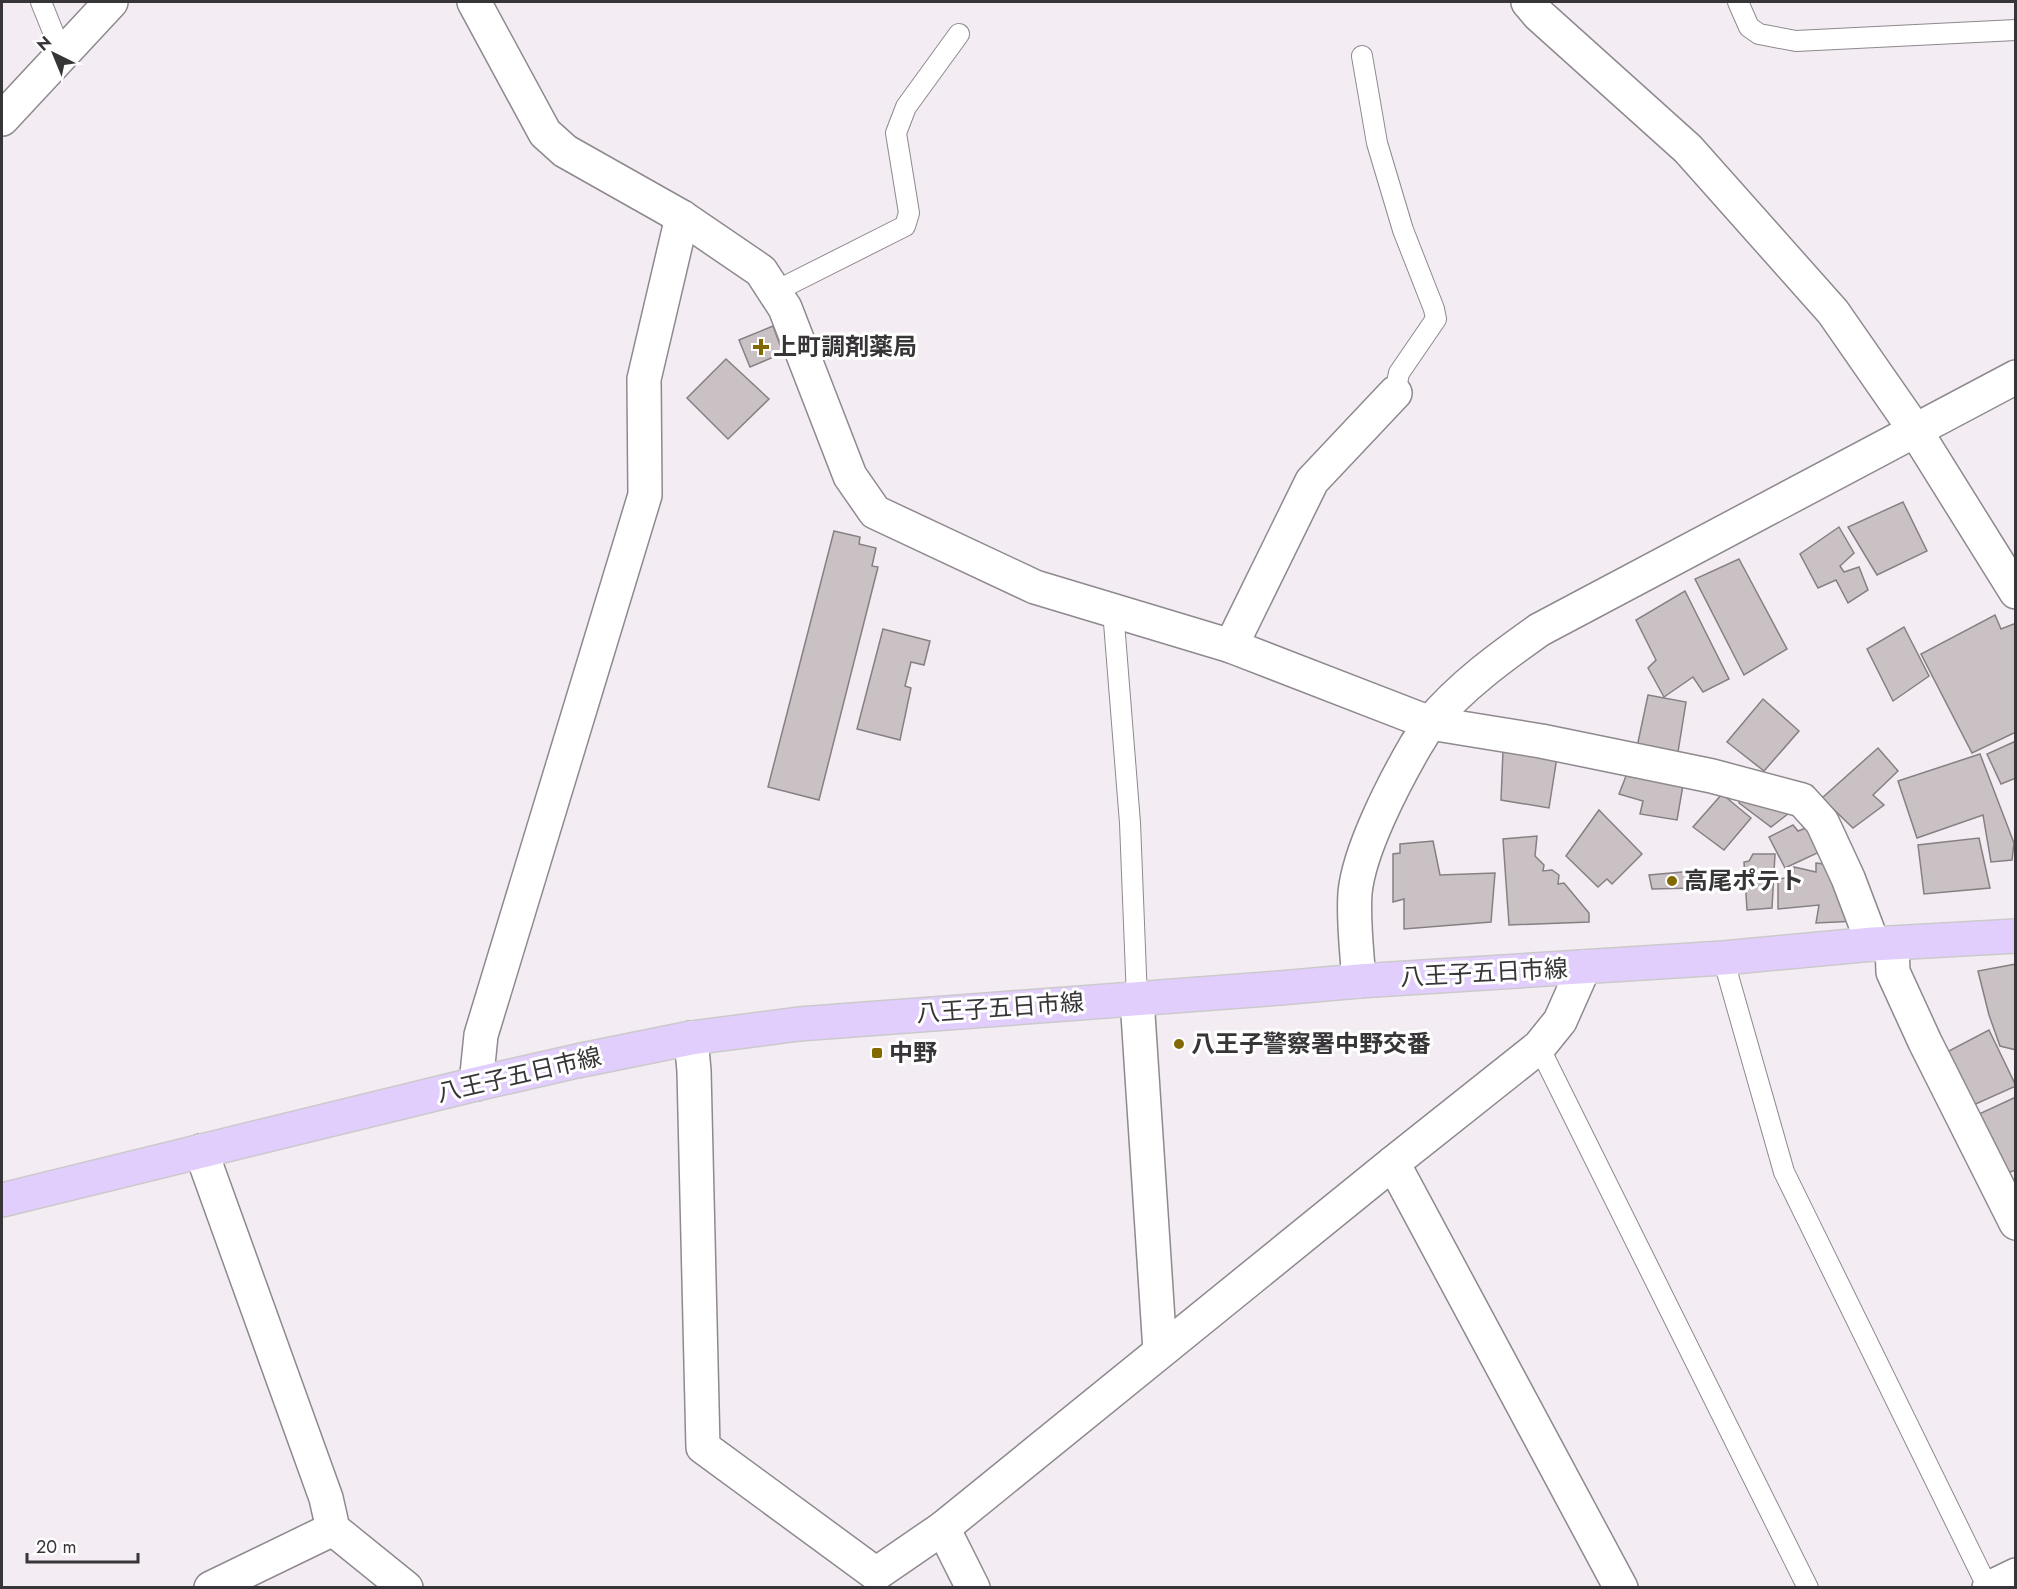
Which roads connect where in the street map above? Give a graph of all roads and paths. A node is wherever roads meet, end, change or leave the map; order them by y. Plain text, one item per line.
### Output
1 (41, 2) edge
2 (111, 2) edge
3 (474, 2) edge
4 (1528, 2) edge
5 (1738, 2) edge
6 (2016, 30) edge
7 (959, 34) dead end
8 (62, 54) junction
9 (1362, 56) dead end
10 (2, 119) edge
11 (682, 217) junction
12 (774, 292) junction
13 (2016, 377) edge
14 (1395, 393) joint
15 (1915, 430) junction
16 (2016, 592) edge
17 (1113, 610) junction
18 (1231, 646) junction
19 (1430, 723) junction
20 (2016, 936) edge
21 (1882, 944) junction
22 (1723, 958) junction
23 (1584, 967) junction
24 (1359, 981) junction
25 (1137, 999) junction
26 (692, 1038) junction
27 (1539, 1047) junction
28 (476, 1084) junction
29 (201, 1151) junction
30 (1393, 1162) junction
31 (2, 1200) edge
32 (2016, 1223) edge
33 (1160, 1351) junction
34 (943, 1528) junction
35 (333, 1529) junction
36 (2016, 1575) edge
37 (211, 1587) edge
38 (406, 1587) edge
39 (973, 1587) edge
40 (1621, 1587) edge
41 (1808, 1587) edge
42 (1988, 1587) edge

1 - 8 lane
2 - 8 street
3 - 11 street
4 - 15 street
5 - 6 lane
7 - 12 lane
8 - 10 street
9 - 14 lane
11 - 12 street
11 - 28 street
12 - 17 street
13 - 15 street
14 - 18 street
15 - 16 street
15 - 19 street
17 - 18 street
17 - 25 lane
18 - 19 street
19 - 21 street
19 - 24 street
20 - 21 main road, 八王子五日市線
21 - 22 main road, 八王子五日市線
21 - 32 street
22 - 23 main road, 八王子五日市線
22 - 42 lane
23 - 24 main road, 八王子五日市線
23 - 27 street
24 - 25 main road, 八王子五日市線
25 - 26 main road, 八王子五日市線
25 - 33 street
26 - 28 main road, 八王子五日市線
26 - 34 street
27 - 30 street
27 - 41 lane
28 - 29 main road, 八王子五日市線
29 - 31 main road, 八王子五日市線
29 - 35 street
30 - 33 street
30 - 40 street
33 - 34 street
34 - 39 street
35 - 37 street
35 - 38 street
36 - 42 street

